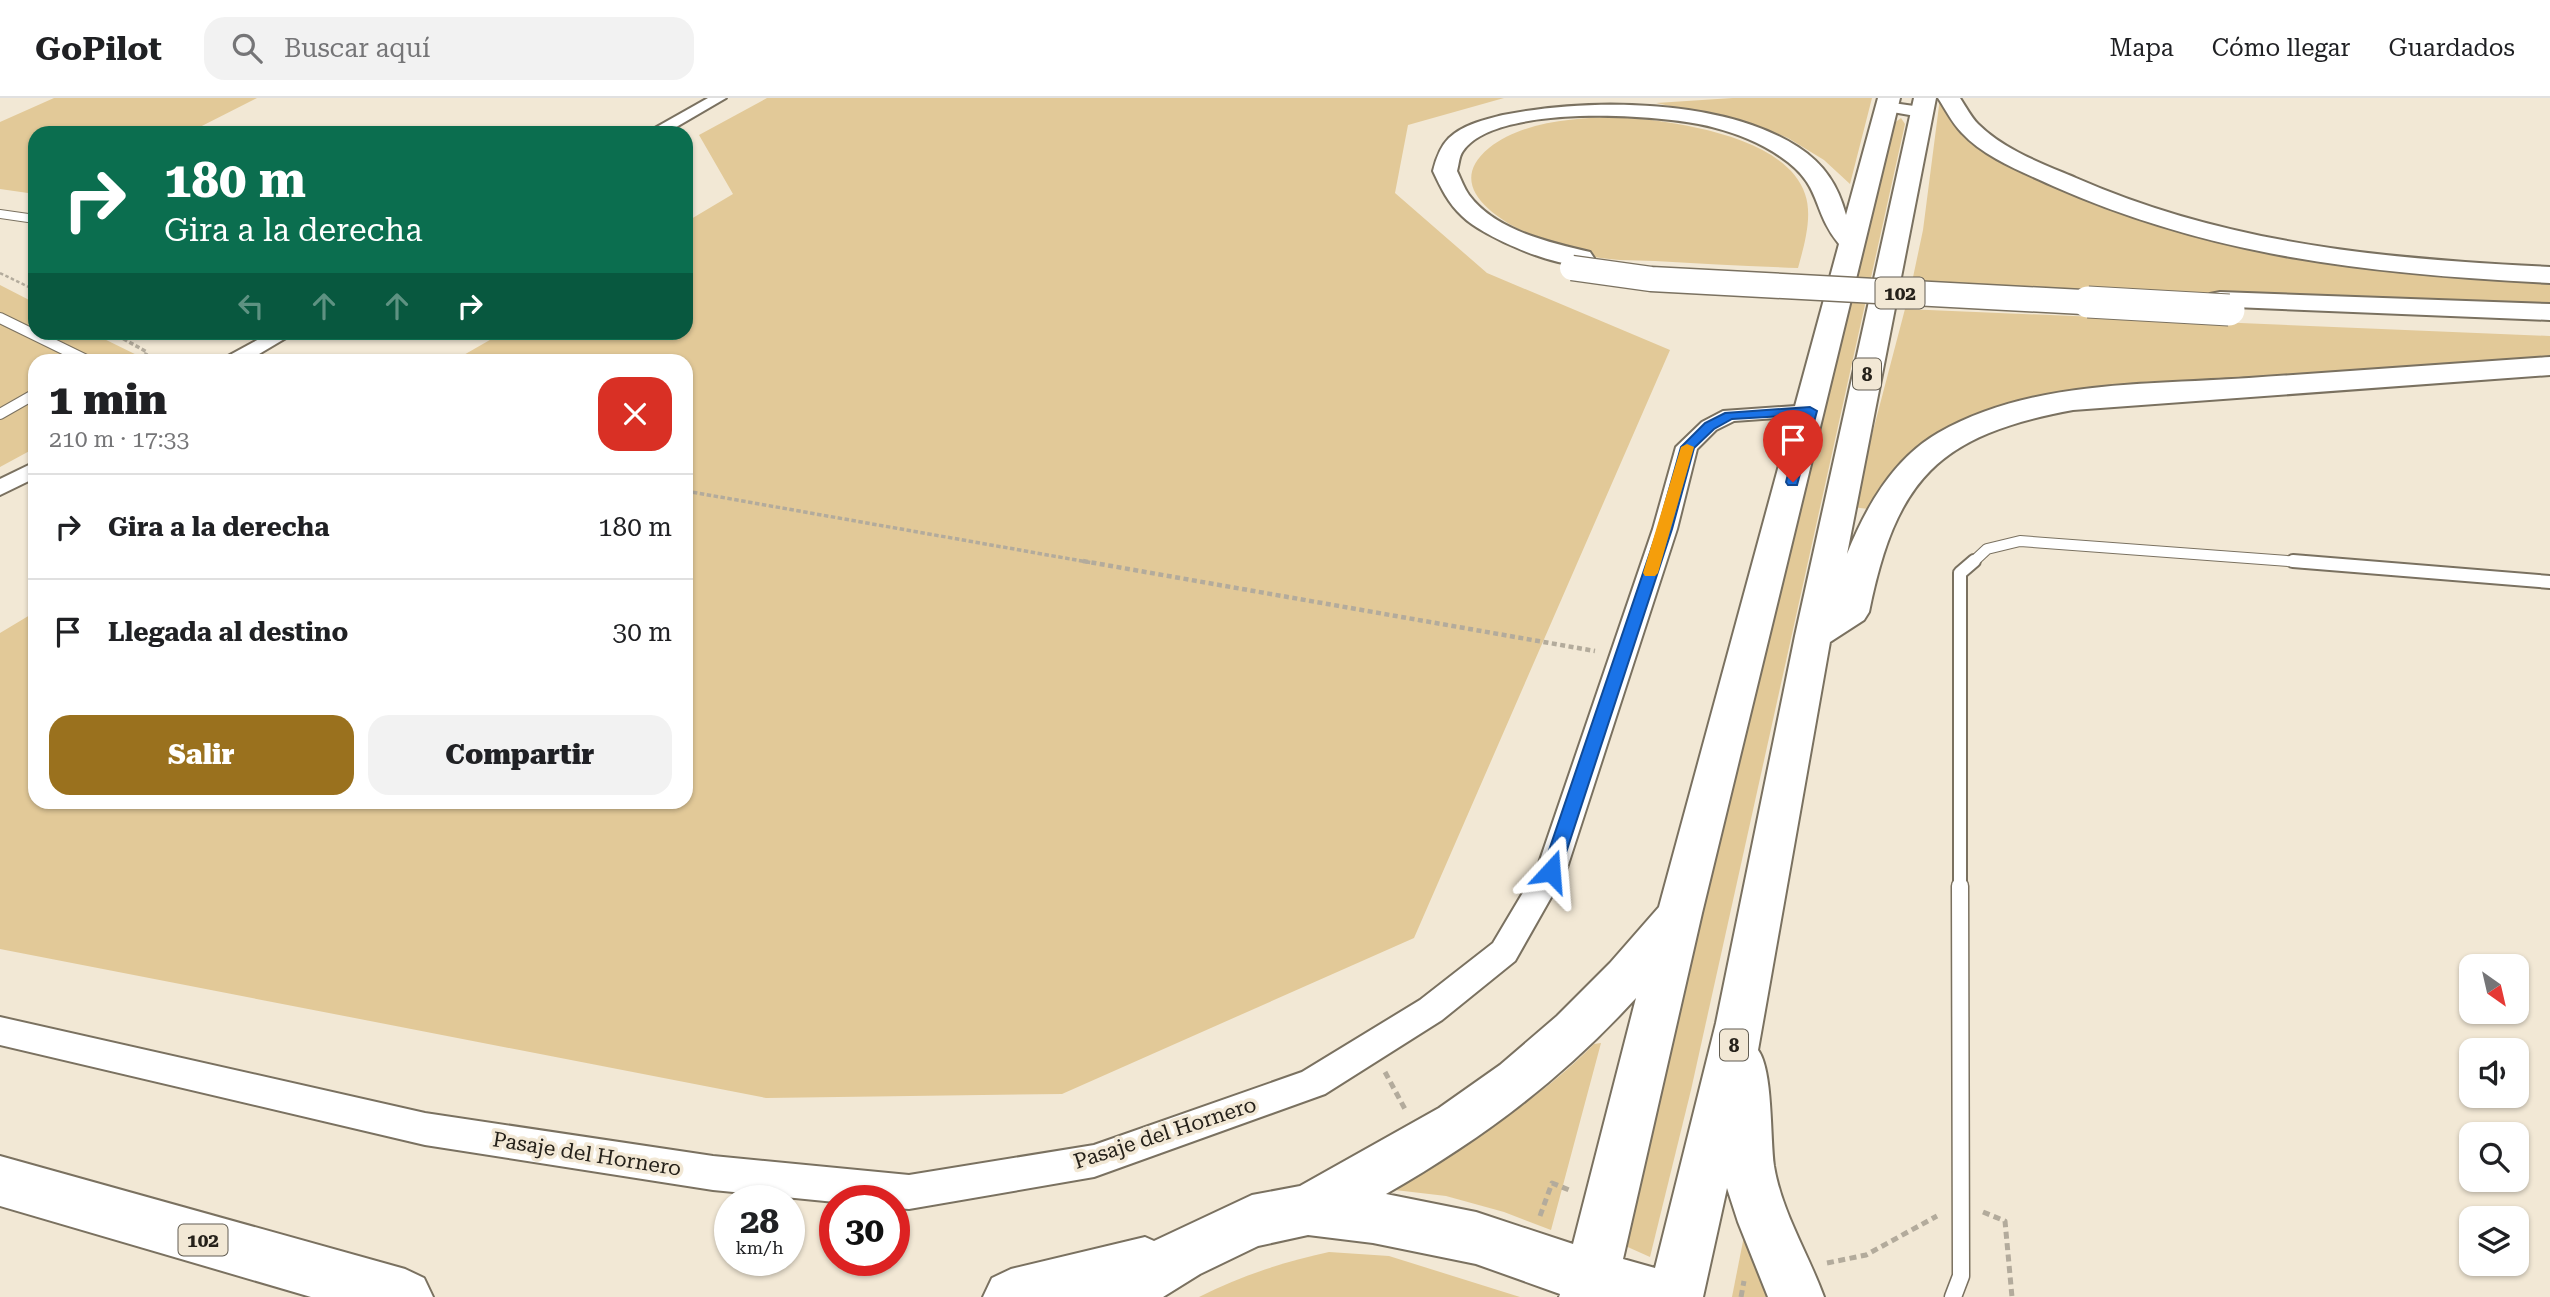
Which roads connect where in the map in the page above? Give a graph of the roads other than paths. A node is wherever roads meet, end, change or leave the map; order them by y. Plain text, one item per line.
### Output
1 (719, 98) edge
2 (1588, 98) edge
3 (1949, 98) edge
4 (1888, 102) edge
5 (1923, 105) edge
6 (667, 126) edge
7 (0, 214) edge
8 (28, 218) edge
9 (1852, 244) junction
10 (1576, 263) junction
11 (2550, 275) edge
12 (2224, 305) junction
13 (2550, 312) edge
14 (0, 318) edge
15 (2550, 324) edge
16 (28, 332) edge
17 (45, 340) edge
18 (272, 340) edge
19 (74, 354) edge
20 (246, 354) edge
21 (2550, 366) edge
22 (28, 398) edge
23 (1810, 411) junction
24 (0, 414) edge
25 (28, 473) edge
26 (0, 488) edge
27 (2550, 582) edge
28 (1814, 636) junction
29 (1680, 913) junction
30 (1740, 1023) junction
31 (0, 1031) edge
32 (0, 1181) edge
33 (1308, 1210) junction
34 (1181, 1255) junction
35 (1792, 1284) edge
36 (1590, 1287) edge
37 (405, 1297) edge
38 (1011, 1297) edge
39 (1112, 1297) edge
40 (1660, 1297) edge
41 (1675, 1297) edge
42 (1952, 1297) edge

1 - 6 street
2 - 10 highway
3 - 11 highway
4 - 5 street
4 - 9 highway, 8
5 - 28 highway, 8
7 - 8 lane
9 - 10 highway
9 - 23 highway, 8
10 - 12 highway, 102, bridge
12 - 13 highway, 102
12 - 15 highway, 102
14 - 16 lane
17 - 19 lane
18 - 20 street
21 - 28 highway
22 - 24 lane
23 - 29 highway, 8
23 - 31 street, Pasaje del Hornero
25 - 26 street
27 - 42 lane
28 - 30 highway, 8
29 - 33 highway
29 - 36 highway, 8
30 - 35 highway
30 - 41 highway, 8
32 - 37 highway, 102
33 - 34 highway
33 - 36 highway
34 - 38 highway
34 - 39 highway
36 - 40 highway

